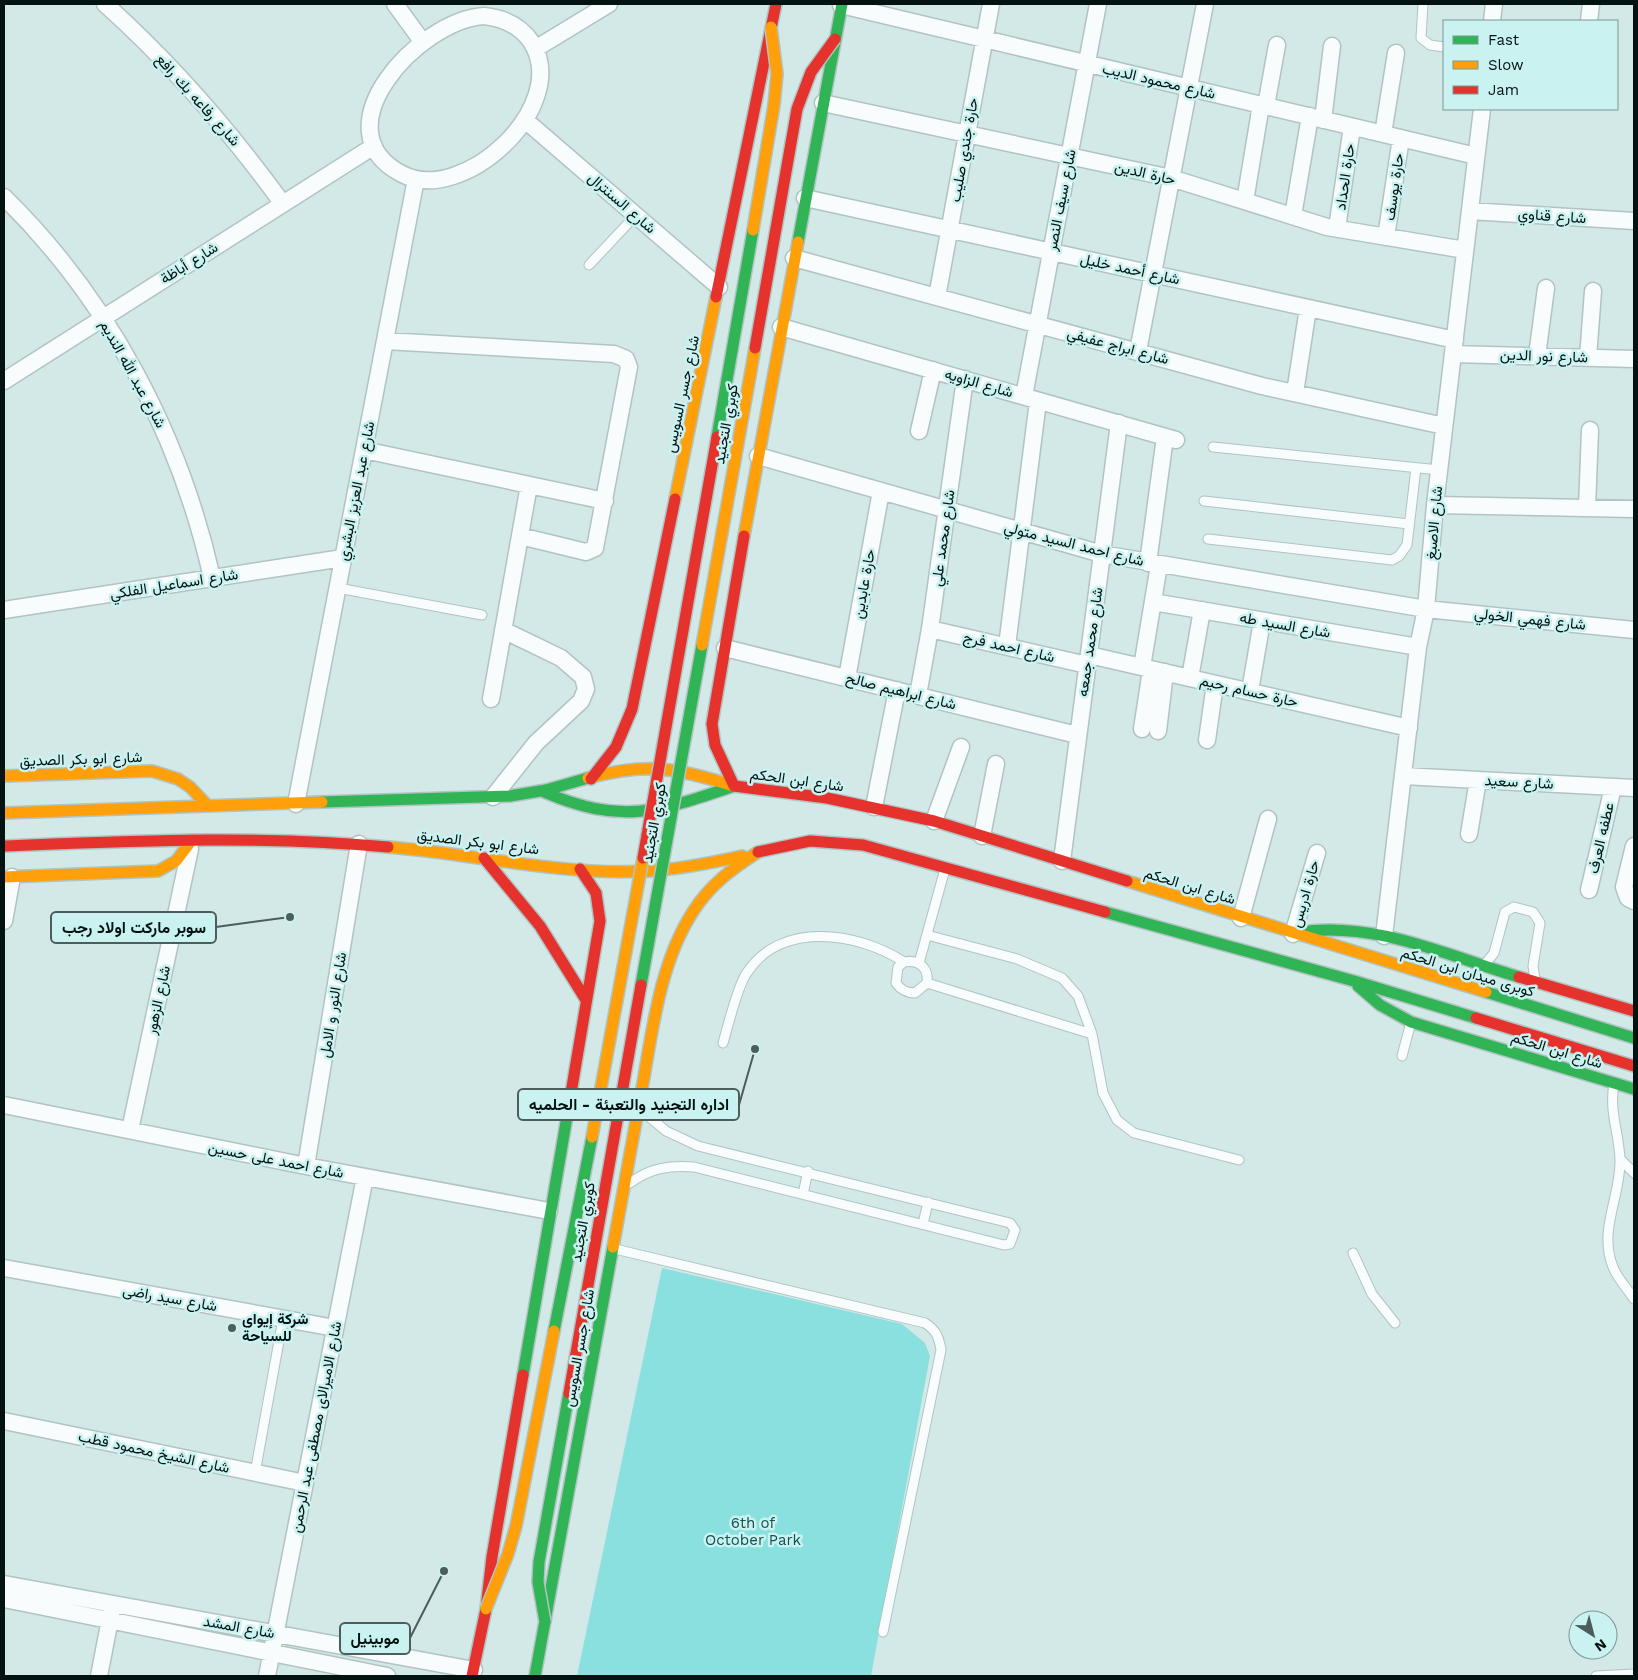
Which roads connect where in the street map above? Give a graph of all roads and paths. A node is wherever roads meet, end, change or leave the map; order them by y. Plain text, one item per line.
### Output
1 (105, 4) edge
2 (395, 4) edge
3 (610, 4) edge
4 (776, 4) edge
5 (991, 4) edge
6 (1098, 4) edge
7 (1205, 4) edge
8 (1423, 4) edge
9 (1494, 4) edge
10 (1591, 4) edge
11 (842, 5) edge
12 (495, 10) edge
13 (1492, 20) edge
14 (1589, 20) edge
15 (771, 27) junction
16 (835, 39) junction
17 (985, 40) junction
18 (422, 41) junction
19 (1277, 45) dead end
20 (1332, 46) dead end
21 (1443, 47) edge
22 (535, 49) junction
23 (1396, 52) dead end
24 (1087, 64) junction
25 (1189, 88) junction
26 (823, 102) junction
27 (1264, 106) junction
28 (1482, 110) edge
29 (1316, 118) junction
30 (526, 120) junction
31 (1352, 127) junction
32 (967, 134) junction
33 (1383, 134) junction
34 (1401, 138) junction
35 (374, 146) junction
36 (1069, 156) junction
37 (1476, 156) junction
38 (1171, 178) junction
39 (416, 179) junction
40 (4, 197) edge
41 (805, 198) junction
42 (1245, 201) junction
43 (282, 204) junction
44 (1470, 211) junction
45 (636, 215) junction
46 (1293, 216) junction
47 (1634, 221) edge
48 (1337, 228) junction
49 (950, 230) junction
50 (1386, 237) junction
51 (1465, 250) junction
52 (1051, 252) junction
53 (794, 258) junction
54 (589, 265) dead end
55 (1153, 274) junction
56 (719, 287) junction
57 (1546, 288) dead end
58 (1593, 291) dead end
59 (937, 297) junction
60 (1308, 308) junction
61 (102, 318) junction
62 (1038, 324) junction
63 (782, 327) junction
64 (385, 341) junction
65 (1454, 347) junction
66 (1138, 351) junction
67 (1538, 356) junction
68 (1588, 358) junction
69 (1634, 359) edge
70 (933, 370) junction
71 (965, 379) junction
72 (4, 381) edge
73 (1295, 393) junction
74 (1031, 398) junction
75 (1119, 423) junction
76 (1444, 426) junction
77 (1590, 430) dead end
78 (919, 431) dead end
79 (1213, 447) dead end
80 (364, 450) junction
81 (758, 456) junction
82 (1416, 468) junction
83 (1439, 470) junction
84 (529, 485) junction
85 (881, 491) junction
86 (605, 501) junction
87 (1204, 501) dead end
88 (1435, 505) junction
89 (1587, 508) junction
90 (1634, 509) edge
91 (947, 510) junction
92 (1409, 524) junction
93 (1022, 531) junction
94 (520, 536) junction
95 (1208, 539) dead end
96 (1102, 554) junction
97 (343, 558) junction
98 (1154, 564) junction
99 (212, 578) junction
100 (338, 588) junction
101 (654, 599) junction
102 (1153, 602) junction
103 (732, 608) junction
104 (1426, 608) junction
105 (4, 610) edge
106 (1202, 610) junction
107 (482, 615) dead end
108 (1262, 621) junction
109 (930, 629) junction
110 (503, 630) junction
111 (1634, 630) edge
112 (1007, 646) junction
113 (1418, 647) junction
114 (725, 648) junction
115 (1088, 660) junction
116 (1152, 670) junction
117 (847, 678) junction
118 (1190, 678) junction
119 (1215, 684) junction
120 (897, 690) junction
121 (1250, 691) junction
122 (918, 696) junction
123 (491, 699) dead end
124 (1409, 728) junction
125 (1150, 730) dead end
126 (1078, 735) junction
127 (1207, 740) dead end
128 (962, 747) dead end
129 (996, 764) dead end
130 (4, 776) edge
131 (1403, 776) junction
132 (591, 779) junction
133 (1478, 780) junction
134 (734, 786) junction
135 (1613, 787) junction
136 (1634, 788) edge
137 (544, 792) junction
138 (493, 797) junction
139 (296, 804) junction
140 (208, 806) junction
141 (874, 807) junction
142 (4, 813) edge
143 (1268, 819) dead end
144 (934, 821) junction
145 (1469, 834) dead end
146 (982, 836) junction
147 (192, 840) junction
148 (360, 844) junction
149 (4, 846) edge
150 (1634, 846) edge
151 (758, 852) junction
152 (1317, 853) dead end
153 (484, 858) junction
154 (1062, 861) junction
155 (945, 868) junction
156 (580, 869) junction
157 (8, 877) edge
158 (1589, 890) dead end
159 (1634, 901) edge
160 (1240, 918) junction
161 (4, 921) edge
162 (1294, 934) junction
163 (927, 935) junction
164 (1384, 936) junction
165 (904, 962) junction
166 (919, 963) junction
167 (1483, 965) junction
168 (1354, 981) junction
169 (1536, 982) junction
170 (927, 983) junction
171 (586, 1000) junction
172 (1634, 1011) edge
173 (1411, 1022) junction
174 (582, 1027) junction
175 (1092, 1034) junction
176 (651, 1037) junction
177 (1634, 1038) edge
178 (723, 1043) dead end
179 (1402, 1056) dead end
180 (1634, 1066) edge
181 (1614, 1083) junction
182 (1634, 1089) edge
183 (4, 1105) edge
184 (638, 1108) junction
185 (130, 1130) junction
186 (1620, 1159) junction
187 (1239, 1160) dead end
188 (306, 1166) junction
189 (808, 1172) junction
190 (1634, 1174) edge
191 (365, 1177) junction
192 (624, 1188) junction
193 (803, 1194) junction
194 (928, 1202) junction
195 (549, 1211) junction
196 (923, 1224) junction
197 (613, 1248) junction
198 (1354, 1253) dead end
199 (4, 1268) edge
200 (1634, 1299) edge
201 (284, 1319) junction
202 (1396, 1323) dead end
203 (335, 1328) junction
204 (4, 1421) edge
205 (255, 1472) junction
206 (305, 1483) junction
207 (4, 1584) edge
208 (4, 1599) edge
209 (486, 1608) junction
210 (111, 1612) junction
211 (545, 1622) junction
212 (883, 1632) dead end
213 (275, 1634) junction
214 (271, 1653) junction
215 (473, 1673) edge
216 (1634, 1674) edge
217 (99, 1676) edge
218 (267, 1676) edge
219 (387, 1676) edge
220 (535, 1676) edge
221 (1596, 1676) edge

1 - 43 street, شارع رفاعه بك رافع
2 - 18 street
3 - 22 street
4 - 15 main road, شارع جسر السويس
5 - 17 street, حارة جندي صليب
6 - 24 street, شارع سيف النصر
7 - 25 street
8 - 21 lane
9 - 13 street
10 - 14 street
11 - 16 main road
11 - 17 street, شارع محمود الديب
12 - 18 street
12 - 22 street
15 - 56 main road, شارع جسر السويس
15 - 209 main road, كوبري التجنيد, bridge
16 - 26 main road
16 - 211 main road, كوبري التجنيد, bridge
17 - 24 street, شارع محمود الديب
17 - 32 street, حارة جندي صليب
18 - 35 street
19 - 27 street
20 - 29 street
22 - 30 street
23 - 33 street
24 - 25 street, شارع محمود الديب
24 - 36 street, شارع سيف النصر
25 - 27 street, شارع محمود الديب
25 - 38 street
26 - 32 street, حارة الدين
26 - 41 main road
27 - 29 street, شارع محمود الديب
27 - 42 street
28 - 37 street, شارع الاصبغ
29 - 31 street, شارع محمود الديب
29 - 46 street
30 - 39 street
30 - 45 street, شارع السنترال
31 - 33 street, شارع محمود الديب
31 - 48 street, حارة الحداد
32 - 36 street, حارة الدين
32 - 49 street, حارة جندي صليب
33 - 34 street, شارع محمود الديب
34 - 37 street, شارع محمود الديب
34 - 50 street, حارة يوسف
35 - 39 street
35 - 43 street, شارع أباظة
36 - 38 street, حارة الدين
36 - 52 street, شارع سيف النصر
37 - 44 street, شارع الاصبغ
38 - 42 street, حارة الدين
38 - 55 street
39 - 64 street, شارع عبد العزيز البشري
40 - 61 street, شارع عبد الله النديم
41 - 49 street, شارع أحمد خليل
41 - 53 main road
42 - 46 street, حارة الدين
43 - 61 street, شارع أباظة
44 - 47 street, شارع قناوي
44 - 51 street, شارع الاصبغ
45 - 54 lane
45 - 56 street, شارع السنترال
46 - 48 street, حارة الدين
48 - 50 street, حارة الدين
49 - 52 street, شارع أحمد خليل
49 - 59 street, حارة جندي صليب
50 - 51 street, حارة الدين
51 - 65 street, شارع الاصبغ
52 - 55 street, شارع أحمد خليل
52 - 62 street, شارع سيف النصر
53 - 59 street, شارع ابراج عفيفي
53 - 63 main road
55 - 60 street, شارع أحمد خليل
55 - 66 street
56 - 101 main road, شارع جسر السويس
57 - 67 street
58 - 68 street
59 - 62 street, شارع ابراج عفيفي
60 - 65 street, شارع أحمد خليل
60 - 73 street
61 - 72 street, شارع أباظة
61 - 99 street, شارع عبد الله النديم
62 - 66 street, شارع ابراج عفيفي
62 - 74 street, شارع سيف النصر
63 - 70 street, شارع الزاويه
63 - 81 main road
64 - 80 street, شارع عبد العزيز البشري
64 - 86 street
65 - 67 street, شارع نور الدين
65 - 76 street, شارع الاصبغ
66 - 73 street, شارع ابراج عفيفي
67 - 68 street, شارع نور الدين
68 - 69 street, شارع نور الدين
70 - 71 street, شارع الزاويه
70 - 78 street
71 - 74 street, شارع الزاويه
71 - 91 street, شارع محمد علي
73 - 76 street, شارع ابراج عفيفي
74 - 75 street, شارع الزاويه
74 - 93 street, شارع سيف النصر
75 - 96 street, شارع محمد جمعه
75 - 98 street, شارع الزاويه
76 - 83 street, شارع الاصبغ
77 - 89 street
79 - 82 lane
80 - 84 street
80 - 97 street, شارع عبد العزيز البشري
81 - 85 street, شارع احمد السيد متولي
81 - 103 main road
82 - 83 lane
82 - 92 lane
83 - 88 street, شارع الاصبغ
84 - 86 street
84 - 94 street
85 - 91 street, شارع احمد السيد متولي
85 - 117 street, حارة عابدين
86 - 94 street
87 - 92 lane
88 - 89 street
88 - 104 street, شارع الاصبغ
89 - 90 street
91 - 93 street, شارع احمد السيد متولي
91 - 109 street, شارع محمد علي
92 - 95 lane
93 - 96 street, شارع احمد السيد متولي
93 - 112 street, شارع سيف النصر
94 - 110 street
96 - 98 street, شارع احمد السيد متولي
96 - 115 street, شارع محمد جمعه
97 - 99 street, شارع اسماعيل الفلكي
97 - 100 street, شارع عبد العزيز البشري
98 - 102 street
98 - 104 street, شارع احمد السيد متولي
99 - 105 street, شارع اسماعيل الفلكي
100 - 107 lane
100 - 139 street, شارع عبد العزيز البشري
101 - 103 main road
101 - 132 main road, شارع جسر السويس
102 - 106 street, شارع السيد طه
102 - 116 street
103 - 114 main road
104 - 111 street, شارع فهمي الخولي
104 - 113 street, شارع الاصبغ
106 - 108 street, شارع السيد طه
106 - 118 street
108 - 113 street, شارع السيد طه
108 - 121 street
109 - 112 street, شارع احمد فرج
109 - 122 street, شارع محمد علي
110 - 123 street
110 - 138 street
112 - 115 street, شارع احمد فرج
113 - 124 street, شارع الاصبغ
114 - 117 street, شارع ابراهيم صالح
114 - 134 main road
115 - 116 street, حارة حسام رحيم
115 - 126 street, شارع محمد جمعه
116 - 118 street, حارة حسام رحيم
116 - 125 street
117 - 120 street, شارع ابراهيم صالح
118 - 119 street, حارة حسام رحيم
119 - 121 street, حارة حسام رحيم
119 - 127 street
120 - 122 street, شارع ابراهيم صالح
120 - 141 street
121 - 124 street, حارة حسام رحيم
122 - 126 street, شارع ابراهيم صالح
124 - 131 street, شارع الاصبغ
126 - 154 street, شارع محمد جمعه
128 - 144 street
129 - 146 street
130 - 140 main road, شارع ابو بكر الصديق
131 - 133 street, شارع سعيد
131 - 164 street, شارع الاصبغ
132 - 134 main road
132 - 137 main road
133 - 135 street, شارع سعيد
133 - 145 street
134 - 137 main road
134 - 141 main road, شارع ابن الحكم
135 - 136 street, شارع سعيد
135 - 158 street, عطفه العرف
137 - 138 main road
138 - 139 main road
139 - 140 main road
140 - 142 main road
141 - 144 main road, شارع ابن الحكم
143 - 160 street
144 - 146 main road, شارع ابن الحكم
146 - 154 main road, شارع ابن الحكم
147 - 148 main road, شارع ابو بكر الصديق
147 - 149 main road, شارع ابو بكر الصديق
147 - 157 main road
147 - 185 street, شارع الزهور
148 - 153 main road, شارع ابو بكر الصديق
148 - 188 street, شارع النور و الامل
150 - 159 street
151 - 155 main road, شارع ابن الحكم
151 - 156 main road, شارع ابو بكر الصديق
151 - 176 main road, شارع جسر السويس
152 - 162 street, حارة ادريس
153 - 156 main road, شارع ابو بكر الصديق
153 - 171 main road
154 - 160 main road, شارع ابن الحكم
155 - 163 lane
155 - 168 main road, شارع ابن الحكم
156 - 171 main road
157 - 161 street
160 - 162 main road, شارع ابن الحكم
162 - 164 main road, شارع ابن الحكم
162 - 177 main road, كوبرى ميدان ابن الحكم
163 - 166 lane
163 - 175 lane
164 - 167 main road, شارع ابن الحكم
165 - 166 lane
165 - 170 lane
165 - 178 lane
166 - 170 lane
167 - 169 main road, شارع ابن الحكم
167 - 169 lane
168 - 173 main road, شارع ابن الحكم
168 - 180 main road
169 - 172 main road, شارع ابن الحكم
170 - 175 lane
171 - 174 main road
173 - 179 lane
173 - 181 main road, شارع ابن الحكم
174 - 176 main road
174 - 195 main road
175 - 187 lane
176 - 184 main road, شارع جسر السويس
181 - 182 main road, شارع ابن الحكم
181 - 186 lane
183 - 185 street, شارع احمد على حسين
184 - 189 lane
184 - 192 main road, شارع جسر السويس
185 - 188 street, شارع احمد على حسين
186 - 190 lane
186 - 200 lane
188 - 191 street, شارع احمد على حسين
189 - 193 lane
189 - 194 lane
191 - 195 street, شارع احمد على حسين
191 - 203 street, شارع الاميرالاى مصطفى عبد الرحمن
192 - 193 lane
192 - 197 main road, شارع جسر السويس
193 - 196 lane
194 - 196 lane
194 - 196 lane
195 - 209 main road
197 - 211 main road, شارع جسر السويس
197 - 212 lane
198 - 202 lane
199 - 201 street, شارع سيد راضى
201 - 203 street, شارع سيد راضى
201 - 205 lane
203 - 206 street, شارع الاميرالاى مصطفى عبد الرحمن
204 - 205 street, شارع الشيخ محمود قطب
205 - 206 street, شارع الشيخ محمود قطب
206 - 213 street, شارع الاميرالاى مصطفى عبد الرحمن
207 - 210 street, شارع المشد
208 - 210 street, شارع المشد
209 - 215 main road
210 - 213 street, شارع المشد
210 - 214 street, شارع المشد
210 - 217 street
211 - 220 main road, شارع جسر السويس
213 - 214 street, شارع الاميرالاى مصطفى عبد الرحمن
213 - 215 street, شارع المشد
214 - 218 street, شارع الاميرالاى مصطفى عبد الرحمن
214 - 219 street, شارع المشد
216 - 221 lane

